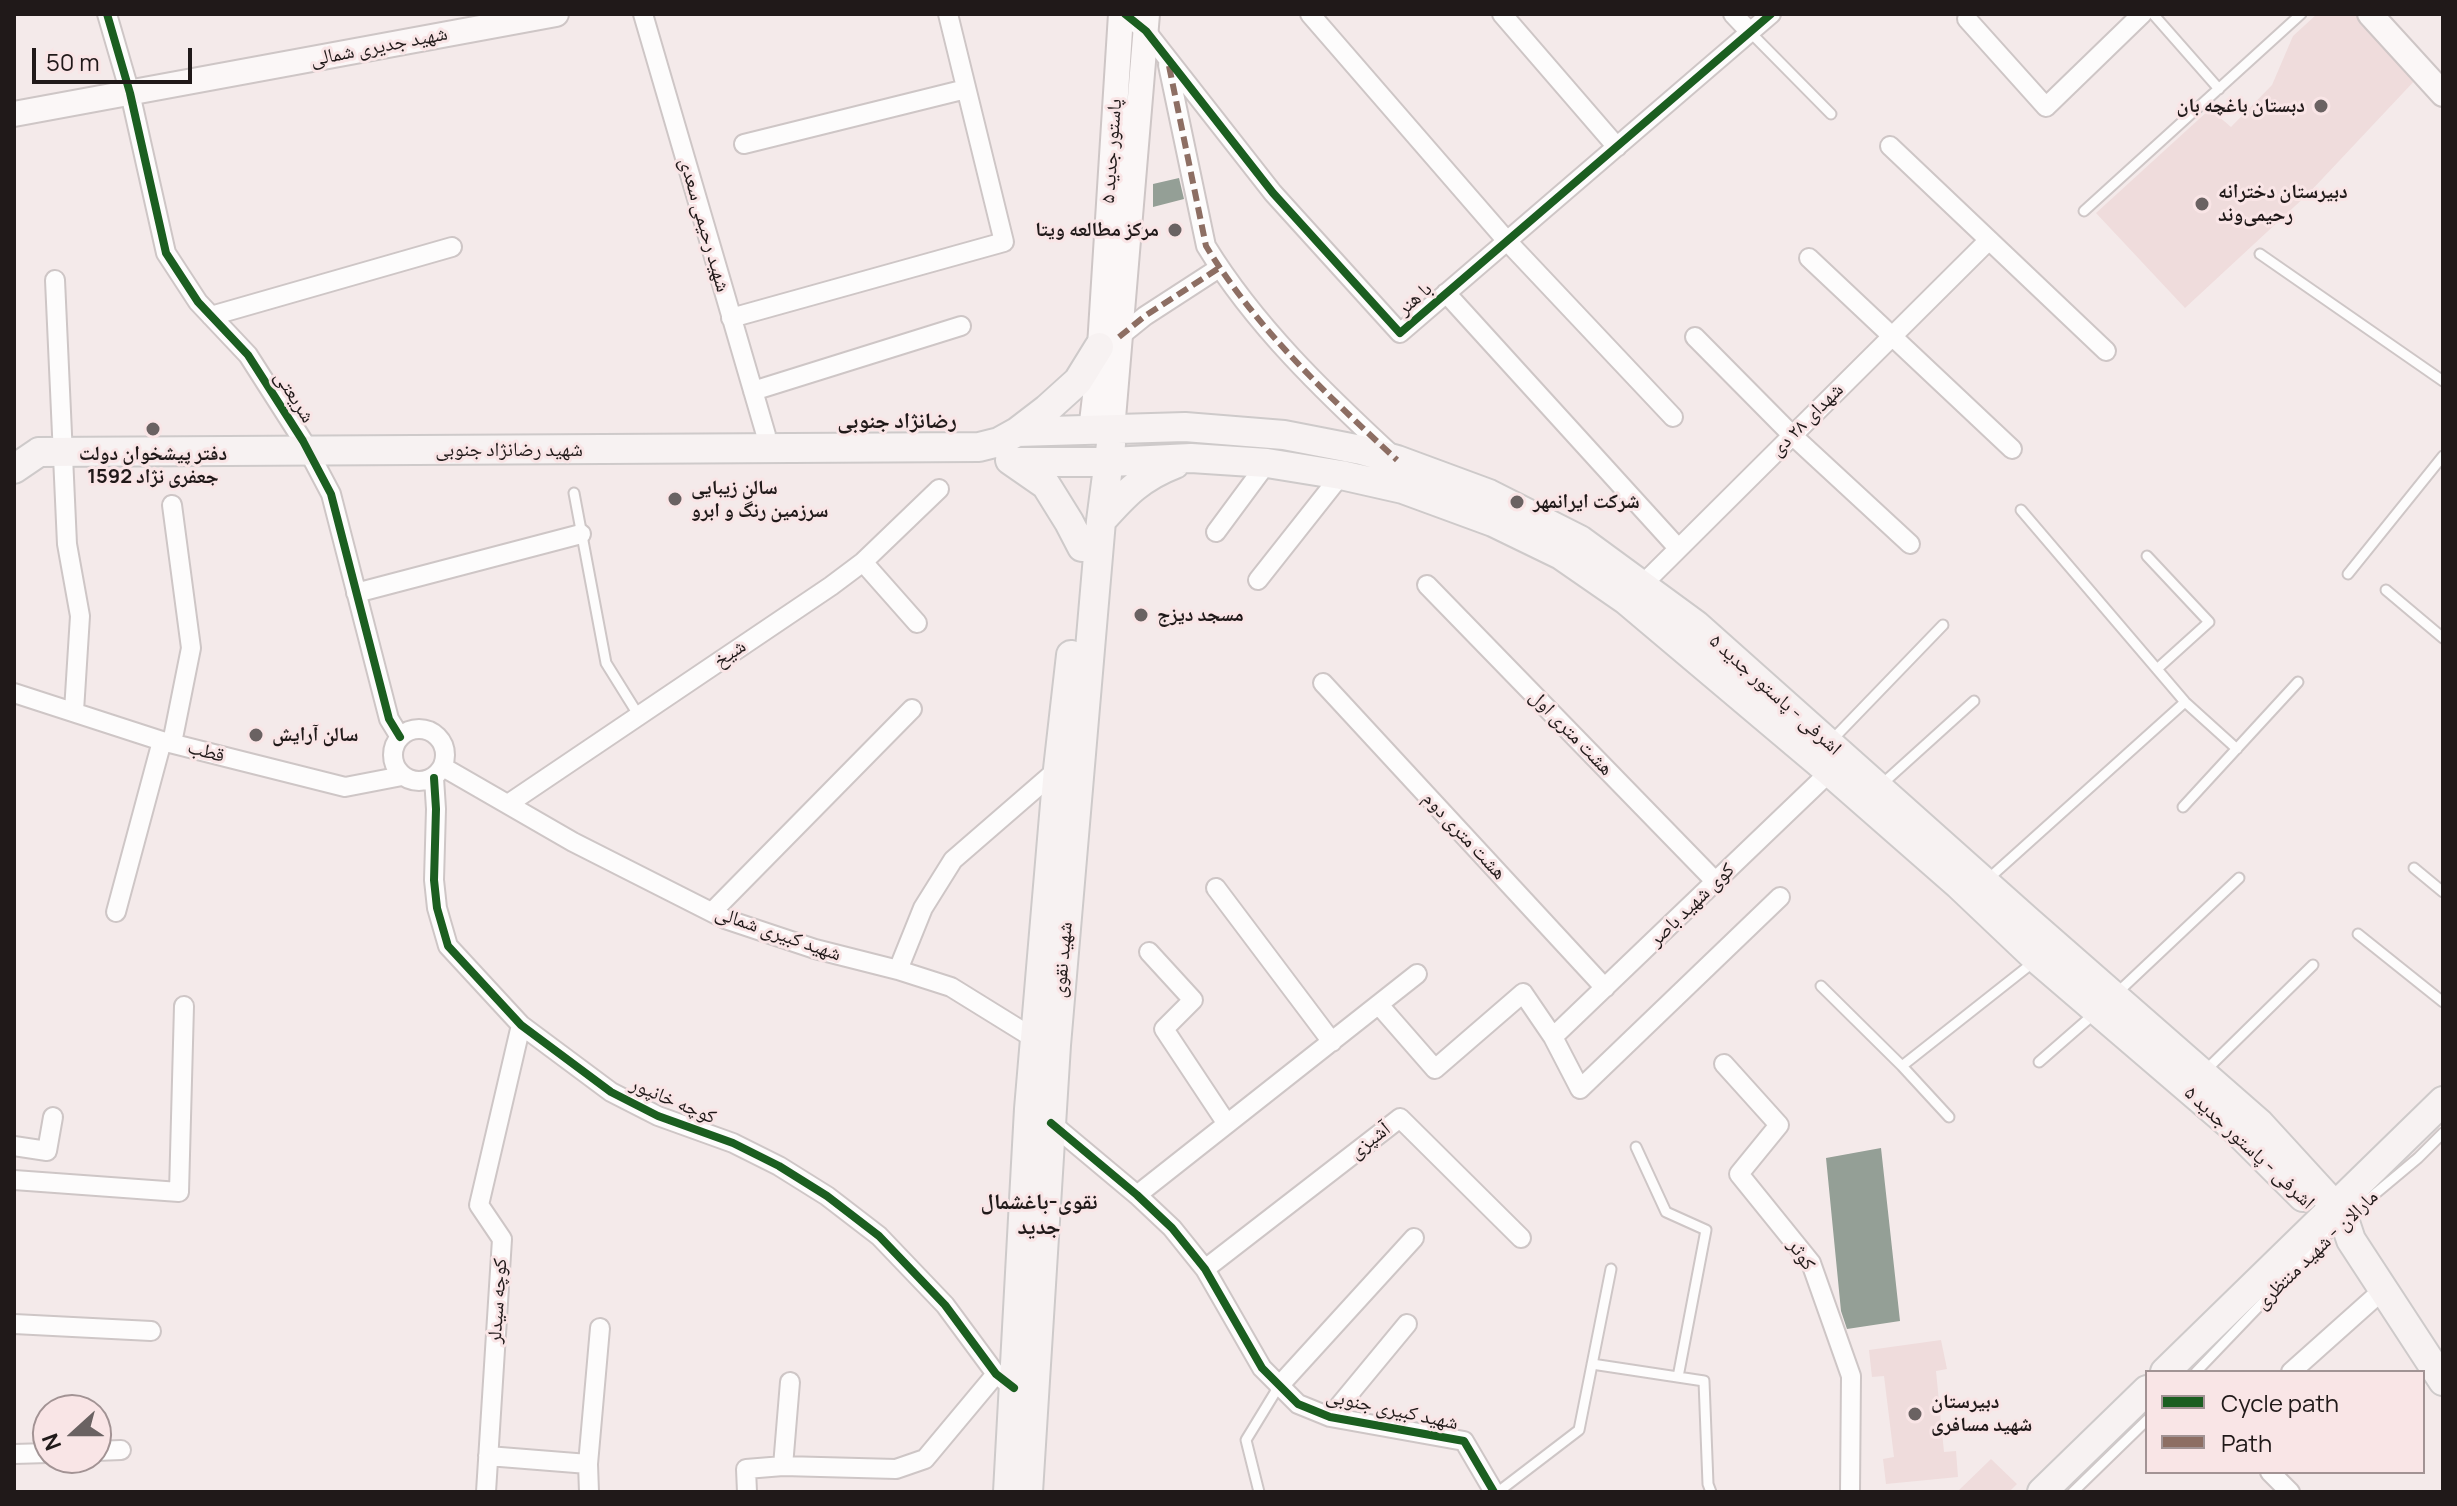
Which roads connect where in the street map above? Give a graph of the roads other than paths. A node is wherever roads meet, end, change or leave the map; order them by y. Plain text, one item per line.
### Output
1 (107, 14) edge
2 (556, 14) edge
3 (643, 14) edge
4 (948, 14) edge
5 (1123, 14) edge
6 (1310, 14) edge
7 (1502, 14) edge
8 (1733, 14) edge
9 (1771, 14) edge
10 (2142, 14) edge
11 (2153, 14) edge
12 (2301, 14) edge
13 (2370, 14) edge
14 (1967, 19) dead end
15 (469, 22) edge
16 (1146, 23) edge
17 (1750, 32) junction
18 (1167, 58) junction
19 (966, 89) junction
20 (2219, 89) junction
21 (130, 93) junction
22 (2443, 94) edge
23 (14, 114) edge
24 (1831, 114) dead end
25 (744, 144) dead end
26 (1890, 146) dead end
27 (1617, 147) junction
28 (2084, 211) dead end
29 (1989, 240) junction
30 (1507, 241) junction
31 (452, 247) dead end
32 (2260, 254) dead end
33 (1809, 258) dead end
34 (1219, 268) junction
35 (55, 280) dead end
36 (1446, 293) junction
37 (211, 316) junction
38 (731, 318) junction
39 (961, 326) dead end
40 (1892, 336) junction
41 (1695, 337) dead end
42 (1109, 342) junction
43 (2106, 351) dead end
44 (2443, 381) edge
45 (753, 391) junction
46 (1673, 417) dead end
47 (1102, 431) junction
48 (1017, 432) junction
49 (766, 435) dead end
50 (1792, 435) junction
51 (979, 447) junction
52 (2012, 449) dead end
53 (26, 452) edge
54 (2443, 456) edge
55 (1191, 458) junction
56 (1397, 460) junction
57 (1013, 462) junction
58 (1100, 462) junction
59 (1267, 463) junction
60 (1341, 475) junction
61 (939, 489) dead end
62 (574, 493) dead end
63 (172, 505) dead end
64 (2021, 510) dead end
65 (1101, 521) junction
66 (1216, 532) dead end
67 (581, 534) junction
68 (1910, 544) dead end
69 (1082, 547) junction
70 (1678, 548) junction
71 (2147, 556) dead end
72 (863, 562) junction
73 (2348, 574) dead end
74 (1258, 580) dead end
75 (1427, 585) dead end
76 (2386, 590) dead end
77 (1634, 592) junction
78 (356, 593) junction
79 (917, 623) dead end
80 (1943, 625) dead end
81 (2443, 638) edge
82 (2157, 669) junction
83 (2298, 682) dead end
84 (1323, 683) dead end
85 (14, 693) edge
86 (1974, 701) dead end
87 (2185, 702) junction
88 (912, 709) dead end
89 (74, 711) junction
90 (639, 716) junction
91 (400, 737) junction
92 (167, 742) junction
93 (2237, 749) junction
94 (1835, 758) junction
95 (1058, 769) junction
96 (438, 772) junction
97 (402, 776) junction
98 (1879, 788) junction
99 (508, 804) junction
100 (2183, 807) dead end
101 (2414, 868) dead end
102 (2239, 878) dead end
103 (1716, 882) junction
104 (1985, 882) junction
105 (1216, 888) dead end
106 (2443, 892) edge
107 (1780, 897) dead end
108 (116, 912) dead end
109 (712, 912) junction
110 (2358, 934) dead end
111 (1149, 952) dead end
112 (2047, 952) junction
113 (2313, 965) dead end
114 (898, 970) junction
115 (1417, 974) dead end
116 (1821, 986) dead end
117 (1605, 988) junction
118 (2443, 1002) edge
119 (2107, 1003) junction
120 (1379, 1005) junction
121 (184, 1006) dead end
122 (521, 1025) junction
123 (1553, 1037) junction
124 (1035, 1039) junction
125 (1332, 1042) junction
126 (2039, 1062) dead end
127 (1724, 1064) dead end
128 (1902, 1066) junction
129 (2203, 1073) junction
130 (2443, 1101) edge
131 (53, 1117) dead end
132 (1949, 1117) dead end
133 (1051, 1123) junction
134 (1227, 1124) junction
135 (2443, 1133) edge
136 (14, 1146) edge
137 (1636, 1147) dead end
138 (14, 1180) edge
139 (1137, 1195) junction
140 (2337, 1222) junction
141 (1414, 1238) dead end
142 (1521, 1238) dead end
143 (1205, 1269) junction
144 (1611, 1269) dead end
145 (2384, 1289) junction
146 (14, 1324) edge
147 (1407, 1324) dead end
148 (600, 1328) dead end
149 (151, 1331) dead end
150 (1592, 1364) junction
151 (2177, 1370) edge
152 (2293, 1370) edge
153 (1678, 1377) junction
154 (1005, 1381) junction
155 (2443, 1381) edge
156 (790, 1382) dead end
157 (1279, 1386) junction
158 (2145, 1392) edge
159 (1330, 1417) junction
160 (2145, 1422) edge
161 (112, 1450) edge
162 (121, 1450) dead end
163 (488, 1456) junction
164 (588, 1464) junction
165 (783, 1466) junction
166 (2272, 1474) edge
167 (486, 1492) edge
168 (589, 1492) edge
169 (747, 1492) edge
170 (1008, 1492) edge
171 (1028, 1492) edge
172 (1259, 1492) edge
173 (1496, 1492) edge
174 (1711, 1492) edge
175 (1850, 1492) edge
176 (2042, 1492) edge
177 (2073, 1492) edge
178 (2290, 1492) edge

1 - 21 street, شریعتی
2 - 15 main road, شهید جدیری شمالی
3 - 38 street, شهید رحیمی سعدی
4 - 19 street
5 - 16 street, با هنر
5 - 42 main road, پاستور جدید ۵
6 - 30 street
7 - 27 street
8 - 17 street
9 - 17 street, با هنر
10 - 14 street
11 - 20 lane
12 - 20 lane
13 - 22 main road
15 - 21 main road, شهید جدیری شمالی
16 - 18 street, با هنر
16 - 42 main road, پاستور جدید ۵
17 - 24 lane
17 - 27 street, با هنر
18 - 34 street
18 - 36 street, با هنر
19 - 25 street
19 - 38 street
20 - 28 lane
21 - 23 main road, شهید جدیری شمالی
21 - 37 street, شریعتی
26 - 29 street
27 - 30 street, با هنر
29 - 40 street, شهدای ۲۸ دی
29 - 43 street
30 - 36 street, با هنر
30 - 46 street
31 - 37 street
32 - 44 lane
33 - 40 street
34 - 42 street
34 - 56 street
35 - 53 street
36 - 70 street
37 - 78 street, شریعتی
38 - 45 street, شهید رحیمی سعدی
39 - 45 street
40 - 50 street, شهدای ۲۸ دی
40 - 52 street
41 - 50 street
42 - 47 main road, پاستور جدید ۵
42 - 48 main road
45 - 49 street, شهید رحیمی سعدی
47 - 48 main road
47 - 56 main road, اشرفی - پاستور جدید ۵
47 - 58 main road, شهید نقوی
48 - 51 main road
50 - 68 street
50 - 70 street, شهدای ۲۸ دی
51 - 53 main road, شهید رضانژاد جنوبی
51 - 57 main road
53 - 89 street
54 - 73 lane
55 - 58 main road, اشرفی - پاستور جدید ۵
55 - 59 main road, اشرفی - پاستور جدید ۵
55 - 65 main road
56 - 77 main road, اشرفی - پاستور جدید ۵
57 - 58 main road
57 - 69 main road
58 - 65 main road, شهید نقوی
58 - 69 main road, شهید نقوی
59 - 60 main road, اشرفی - پاستور جدید ۵
59 - 66 street
60 - 74 street
60 - 77 main road, اشرفی - پاستور جدید ۵
61 - 72 street, شیخ
62 - 67 lane
63 - 92 street
64 - 82 lane
65 - 133 main road, شهید نقوی
67 - 78 street
67 - 90 lane
69 - 95 main road, شهید نقوی
70 - 77 street, شهدای ۲۸ دی
71 - 82 lane
72 - 79 street
72 - 90 street, شیخ
75 - 103 street, هشت متری اول
76 - 81 lane
77 - 94 main road, اشرفی - پاستور جدید ۵
78 - 91 street, شریعتی
80 - 94 lane
82 - 87 lane
83 - 93 lane
84 - 117 street, هشت متری دوم
85 - 89 street, قطب
86 - 98 lane
87 - 93 lane
87 - 104 lane
88 - 109 street
89 - 92 street, قطب
90 - 99 street, شیخ
91 - 96 street
91 - 97 street
92 - 97 street, قطب
92 - 108 street
93 - 100 lane
94 - 98 main road, اشرفی - پاستور جدید ۵
94 - 103 street, کوی شهید باصر
94 - 112 main road, اشرفی - پاستور جدید ۵
95 - 114 street
95 - 124 main road, شهید نقوی
96 - 97 street
96 - 99 street, شهید کبیری شمالی
96 - 122 street, کوچه خانپور
98 - 104 main road, اشرفی - پاستور جدید ۵
99 - 109 street, شهید کبیری شمالی
101 - 106 lane
102 - 119 lane
103 - 117 street, کوی شهید باصر
104 - 112 main road, اشرفی - پاستور جدید ۵
105 - 125 street
107 - 123 street
109 - 114 street, شهید کبیری شمالی
110 - 118 lane
111 - 134 street
112 - 119 main road, اشرفی - پاستور جدید ۵
112 - 128 lane
113 - 129 lane
114 - 124 street, شهید کبیری شمالی
115 - 120 street
116 - 128 lane
117 - 123 street, کوی شهید باصر
119 - 126 lane
119 - 129 main road, اشرفی - پاستور جدید ۵
119 - 140 main road, اشرفی - پاستور جدید ۵
120 - 123 street
120 - 125 street
121 - 138 street
122 - 154 street, کوچه خانپور
122 - 163 street, کوچه سیدلر
124 - 154 main road, شهید نقوی
125 - 134 street
127 - 175 street, کوثر
128 - 132 lane
129 - 140 main road, اشرفی - پاستور جدید ۵
130 - 140 main road, مارالان - شهید منتظری
131 - 136 street
133 - 139 street, شهید کبیری جنوبی
133 - 171 main road, شهید نقوی
134 - 139 street
135 - 140 lane, مارالان - شهید منتظری
137 - 153 lane
139 - 143 street, شهید کبیری جنوبی
140 - 145 main road
140 - 151 main road, مارالان - شهید منتظری
141 - 157 street
142 - 143 street, آشپزی
143 - 157 street, شهید کبیری جنوبی
144 - 150 lane
145 - 152 street
145 - 155 main road
146 - 149 street
147 - 159 street
148 - 164 street
150 - 153 lane
150 - 173 lane
153 - 174 lane
154 - 165 street
154 - 170 main road, شهید نقوی
156 - 165 street
157 - 159 street, شهید کبیری جنوبی
157 - 172 lane
158 - 176 main road
159 - 173 street, شهید کبیری جنوبی
160 - 177 lane
161 - 162 street
163 - 164 street
163 - 167 street, کوچه سیدلر
164 - 168 street
165 - 169 street
166 - 178 street

